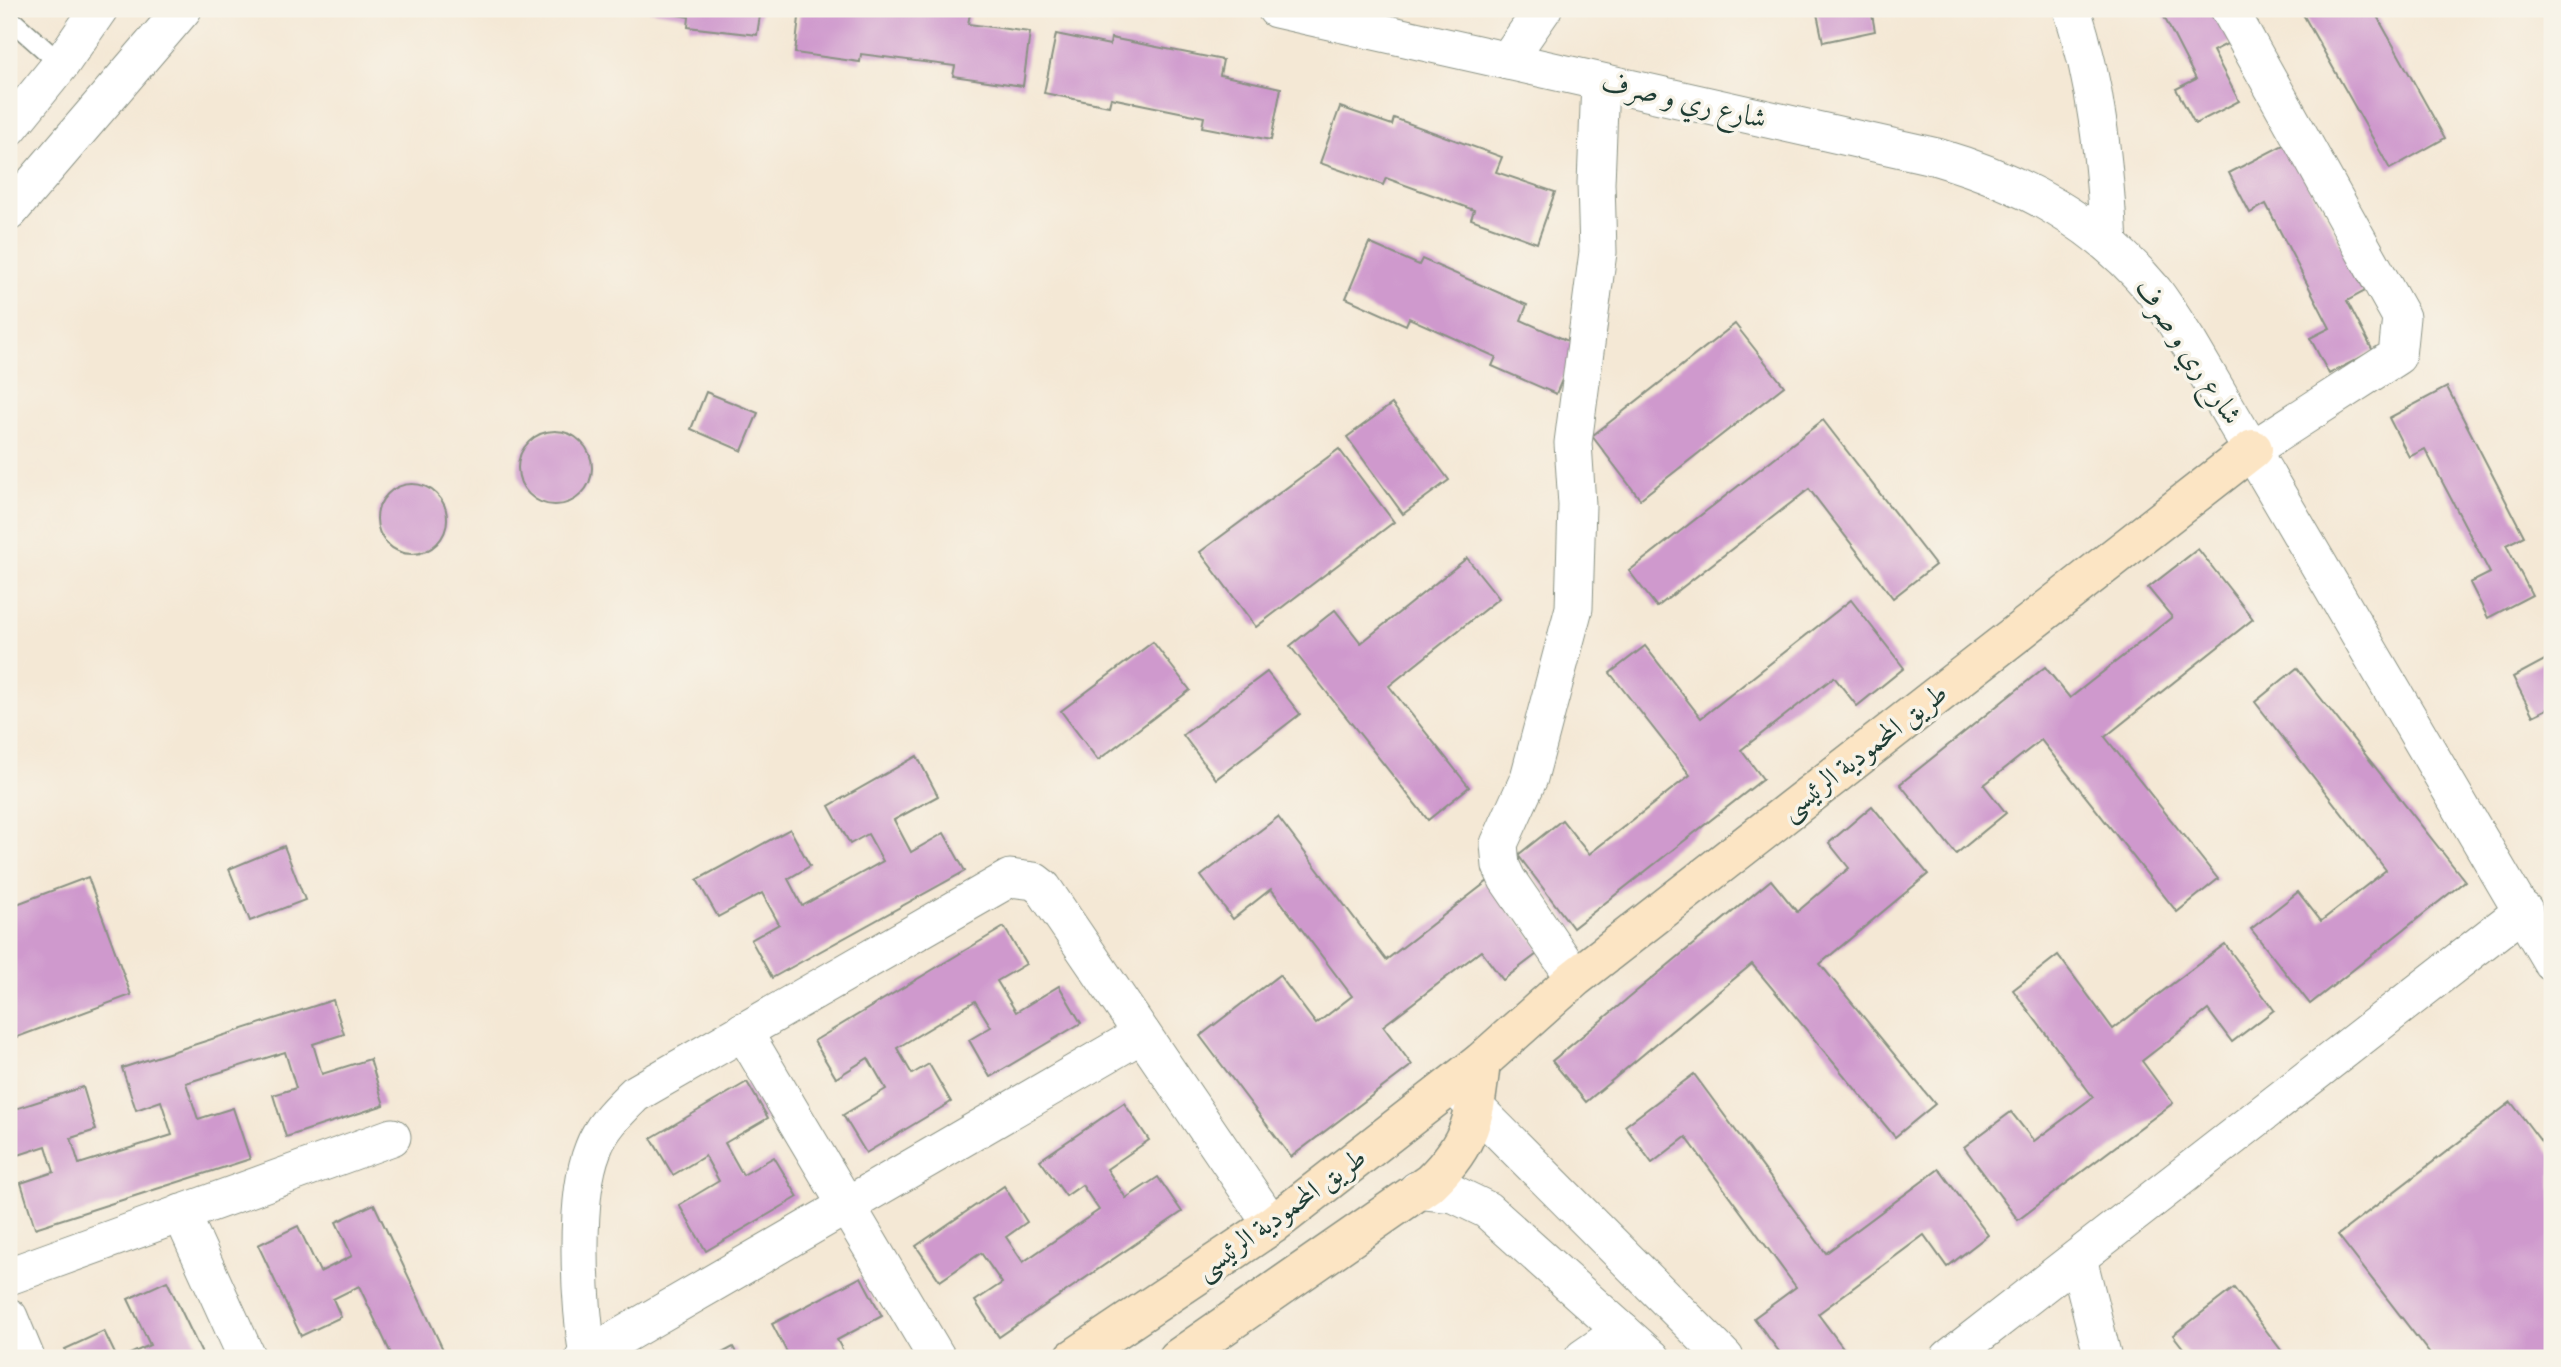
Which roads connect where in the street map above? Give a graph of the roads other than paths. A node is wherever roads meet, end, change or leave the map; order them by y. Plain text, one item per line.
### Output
1 (99, 9) edge
2 (183, 9) edge
3 (1276, 9) edge
4 (1543, 9) edge
5 (2072, 9) edge
6 (2229, 9) edge
7 (9, 18) edge
8 (1507, 61) junction
9 (61, 64) junction
10 (1600, 82) junction
11 (9, 128) edge
12 (9, 212) edge
13 (2109, 245) junction
14 (2253, 449) junction
15 (2524, 910) junction
16 (2552, 963) edge
17 (1575, 978) junction
18 (743, 1031) junction
19 (1142, 1034) junction
20 (1470, 1084) junction
21 (392, 1137) dead end
22 (1417, 1191) junction
23 (847, 1206) junction
24 (181, 1213) junction
25 (1272, 1225) junction
26 (2078, 1258) junction
27 (9, 1276) edge
28 (9, 1317) edge
29 (1622, 1331) junction
30 (587, 1357) edge
31 (26, 1358) edge
32 (247, 1358) edge
33 (937, 1358) edge
34 (1074, 1358) edge
35 (1178, 1358) edge
36 (1583, 1358) edge
37 (1652, 1358) edge
38 (1725, 1358) edge
39 (1949, 1358) edge
40 (2103, 1358) edge

1 - 9 street
2 - 12 street
3 - 8 street, شارع ري و صرف
4 - 8 street
5 - 13 street
6 - 14 street
7 - 9 lane
8 - 10 street, شارع ري و صرف
9 - 11 street
10 - 13 street, شارع ري و صرف
10 - 17 street
13 - 14 street, شارع ري و صرف
14 - 15 street, شارع ري و صرف
14 - 17 street, طريق المحمودية الرئيسى
15 - 16 street, شارع ري و صرف
15 - 26 street
17 - 20 street, طريق المحمودية الرئيسى
18 - 19 street
18 - 23 street
18 - 30 street
19 - 23 street
19 - 25 street
20 - 22 street, طريق المحمودية الرئيسى
20 - 25 street, طريق المحمودية الرئيسى
20 - 38 street
21 - 24 street
22 - 29 street
22 - 35 street, طريق المحمودية الرئيسى
23 - 30 street
23 - 33 street
24 - 27 street
24 - 32 street
25 - 34 street, طريق المحمودية الرئيسى
26 - 39 street
26 - 40 street
28 - 31 street
29 - 36 street
29 - 37 street

